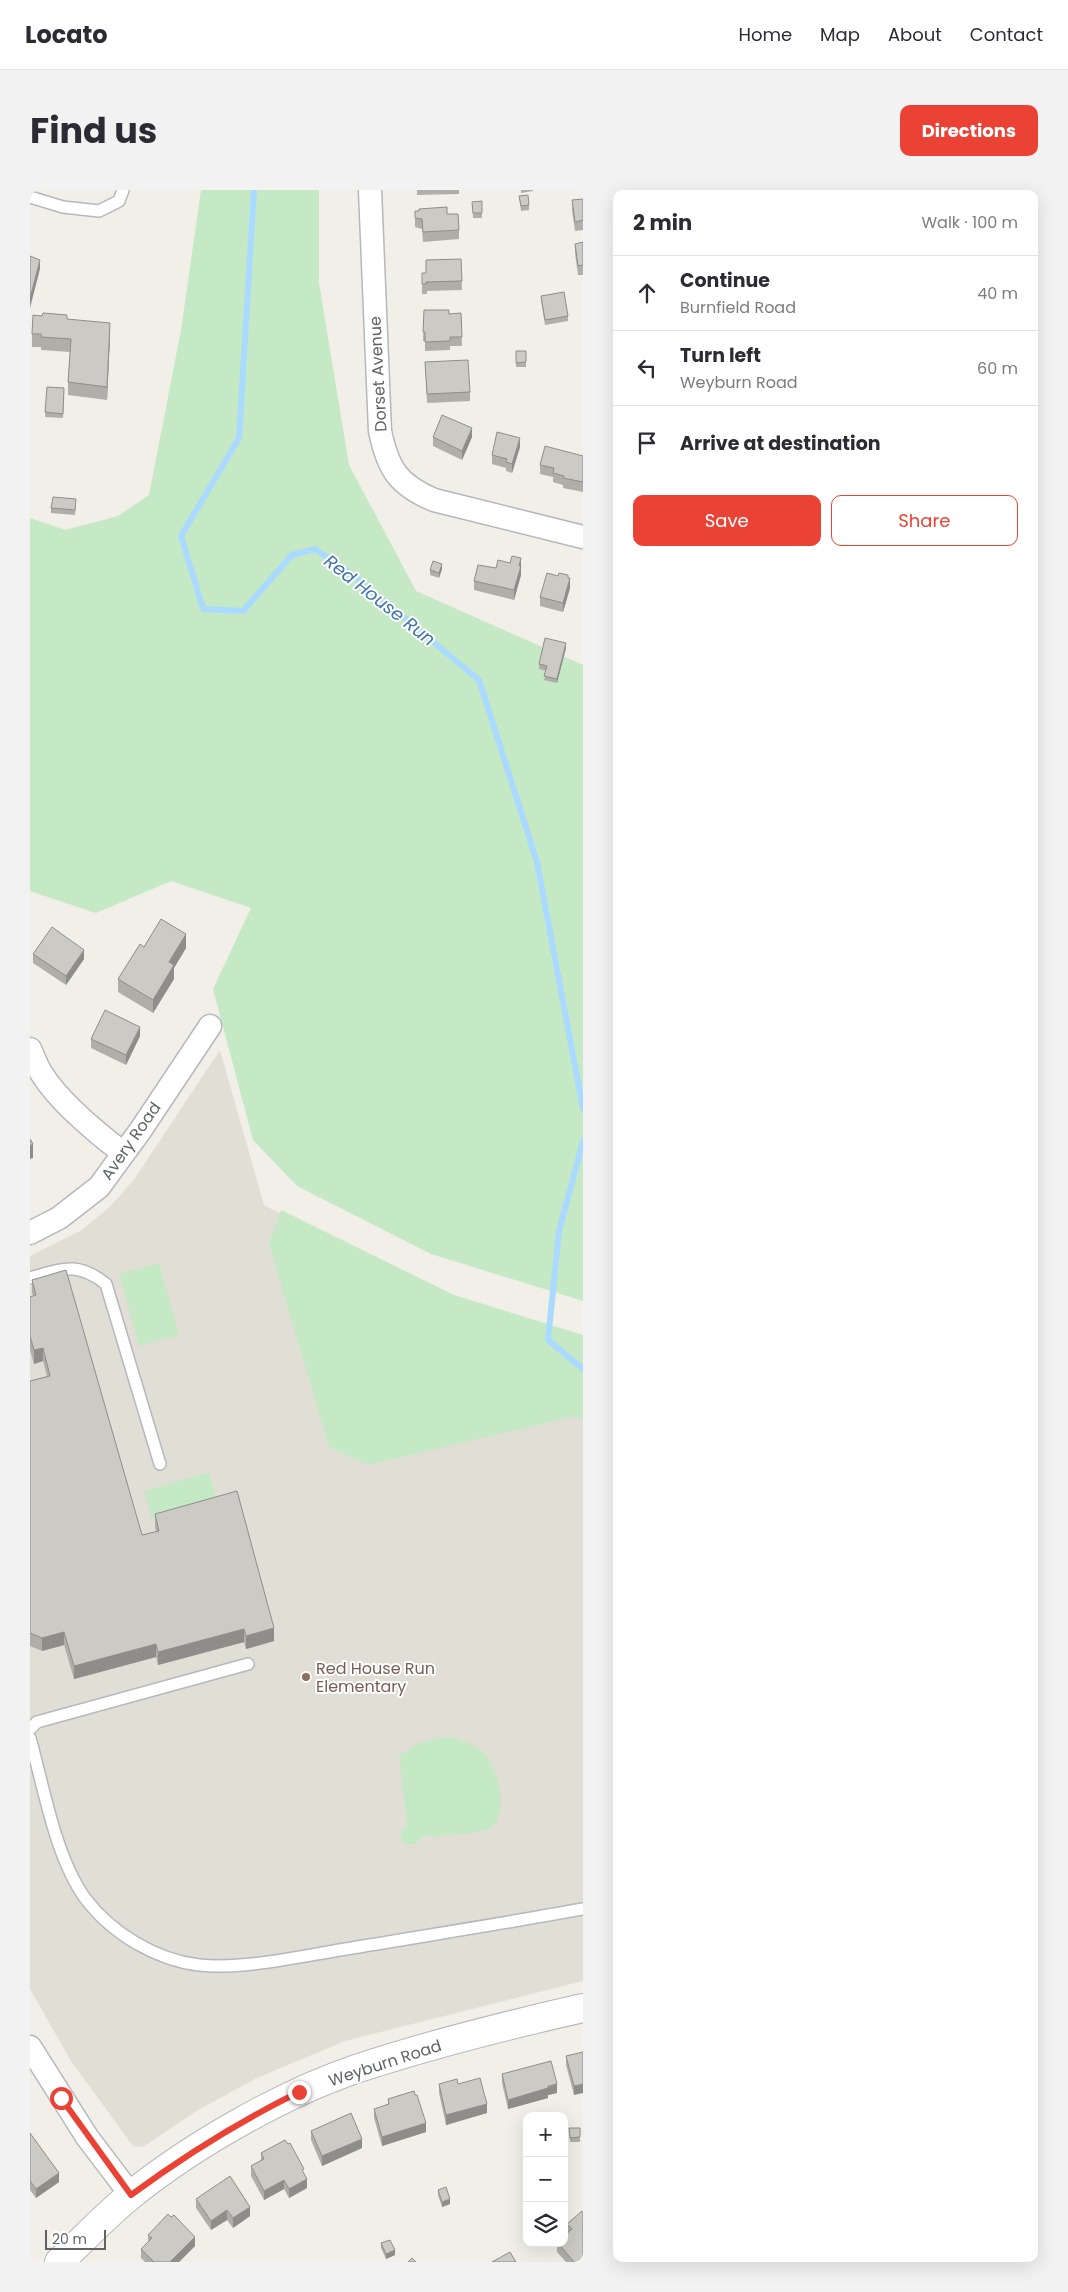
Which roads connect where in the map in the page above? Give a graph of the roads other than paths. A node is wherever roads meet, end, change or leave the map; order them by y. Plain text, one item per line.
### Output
1 (123, 190) edge
2 (370, 190) edge
3 (30, 197) edge
4 (583, 537) edge
5 (210, 1026) dead end
6 (30, 1049) edge
7 (123, 1154) junction
8 (30, 1233) edge
9 (30, 1278) edge
10 (160, 1464) dead end
11 (248, 1664) dead end
12 (30, 1730) edge
13 (30, 1738) edge
14 (583, 1909) edge
15 (583, 2008) edge
16 (30, 2047) edge
17 (131, 2195) junction
18 (59, 2262) edge

1 - 3 lane
2 - 4 street, Dorset Avenue
5 - 7 street, Avery Road
6 - 7 street
7 - 8 street, Avery Road
9 - 10 lane
11 - 12 lane
13 - 14 lane
15 - 17 street, Weyburn Road
16 - 17 street
17 - 18 street, Weyburn Road

